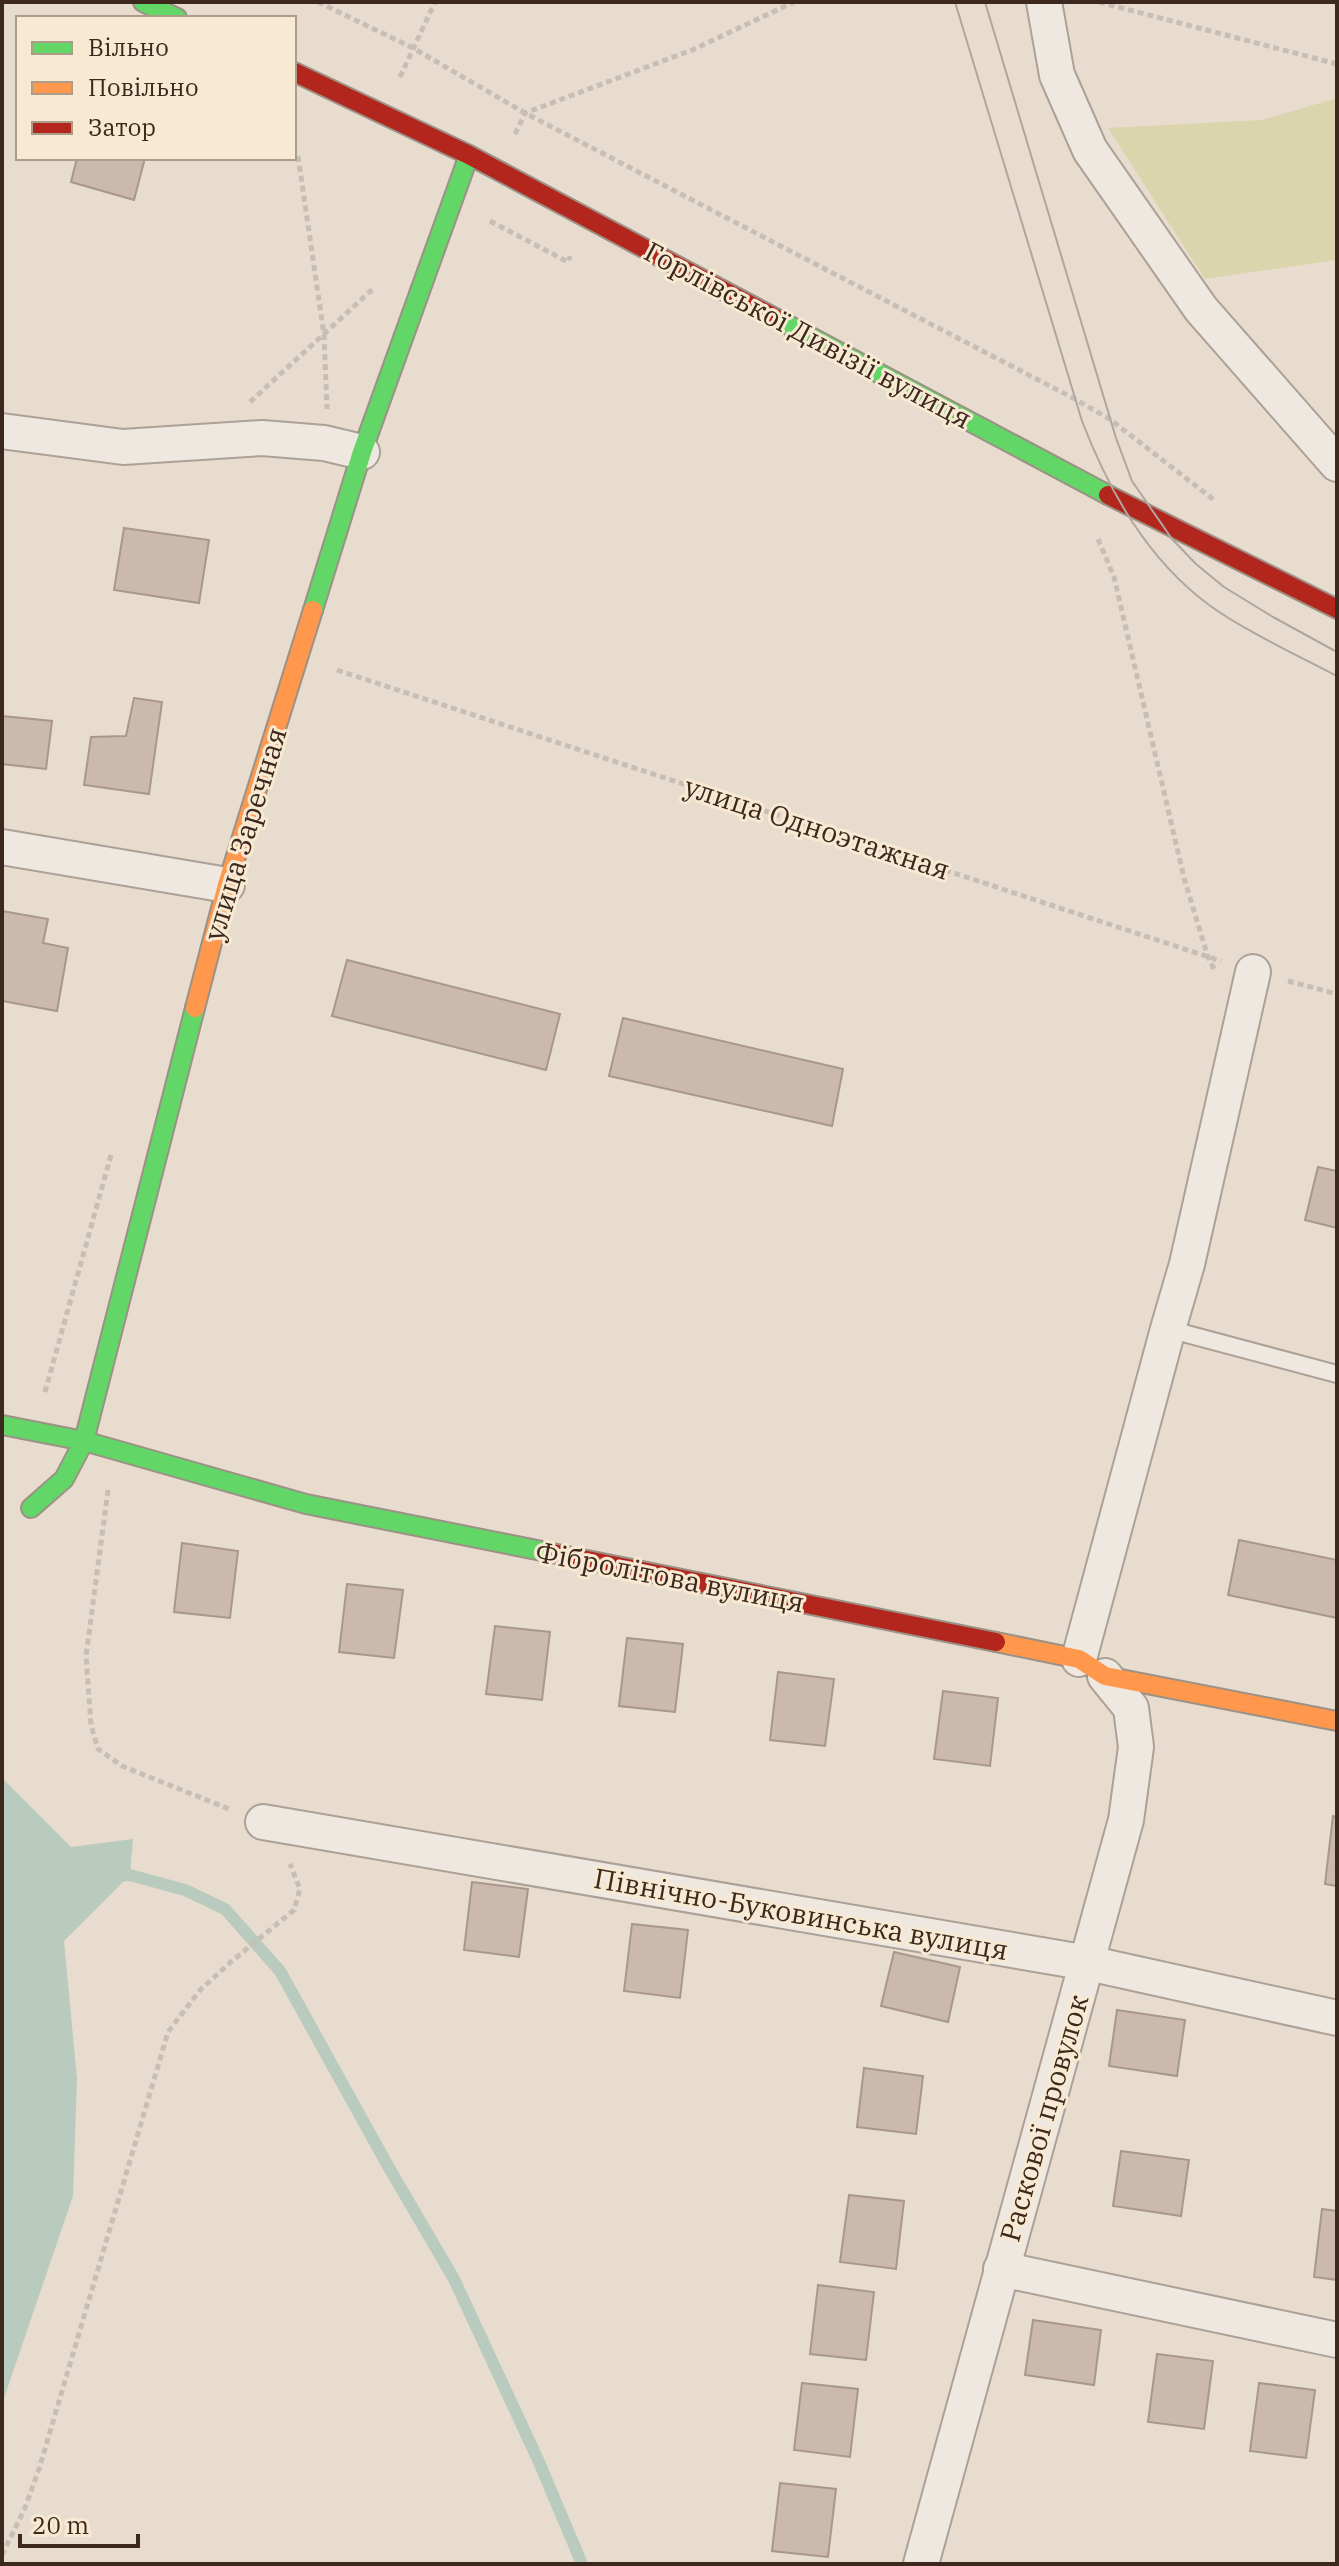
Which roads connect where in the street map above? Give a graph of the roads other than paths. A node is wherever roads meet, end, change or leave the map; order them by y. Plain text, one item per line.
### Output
1 (143, 2) edge
2 (1044, 2) edge
3 (173, 16) edge
4 (296, 73) edge
5 (469, 155) junction
6 (2, 431) edge
7 (362, 452) junction
8 (1337, 464) edge
9 (1329, 599) edge
10 (2, 847) edge
11 (227, 885) junction
12 (1253, 972) road end
13 (1168, 1329) junction
14 (1337, 1374) edge
15 (2, 1425) edge
16 (84, 1441) junction
17 (31, 1508) dead end
18 (1092, 1668) junction
19 (1337, 1721) edge
20 (263, 1822) road end
21 (1088, 1963) junction
22 (1337, 2018) edge
23 (1001, 2269) junction
24 (1337, 2340) edge
25 (921, 2564) edge

1 - 3 street
2 - 8 street
4 - 5 street, Горлівської Дивізії вулиця
5 - 7 street, улица Заречная
5 - 9 street, Горлівської Дивізії вулиця
6 - 7 street
7 - 11 street, улица Заречная
10 - 11 street
11 - 16 street, улица Заречная
12 - 13 street
13 - 14 lane
13 - 18 street
15 - 16 street, Фібролітова вулиця
16 - 17 street, улица Заречная
16 - 18 street, Фібролітова вулиця
18 - 19 street, Фібролітова вулиця
18 - 21 street, Раскової провулок
20 - 21 street, Північно-Буковинська вулиця
21 - 22 street, Північно-Буковинська вулиця
21 - 23 street, Раскової провулок
23 - 24 street
23 - 25 street, Раскової провулок

